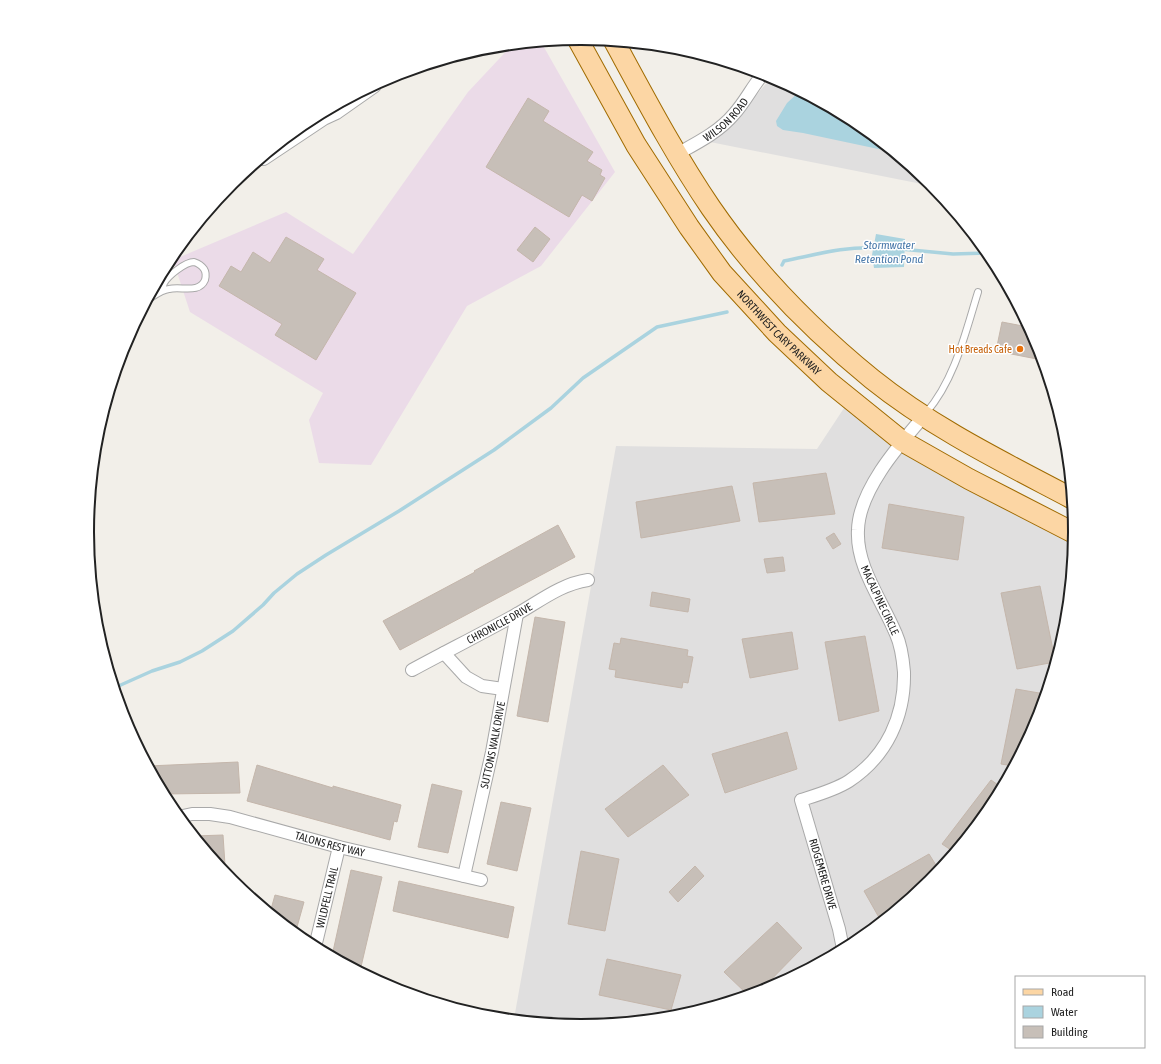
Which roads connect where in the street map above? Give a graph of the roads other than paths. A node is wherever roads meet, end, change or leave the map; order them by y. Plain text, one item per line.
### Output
1 (581, 45) edge
2 (617, 46) edge
3 (759, 79) edge
4 (677, 154) junction
5 (161, 291) junction
6 (978, 292) dead end
7 (156, 294) edge
8 (924, 416) junction
9 (902, 441) junction
10 (1066, 495) edge
11 (1068, 530) edge
12 (588, 580) dead end
13 (517, 614) junction
14 (444, 653) junction
15 (412, 670) dead end
16 (503, 689) junction
17 (801, 800) joint
18 (185, 816) edge
19 (339, 847) junction
20 (464, 876) junction
21 (481, 880) dead end
22 (316, 941) edge
23 (842, 943) edge

1 - 9 main road, NORTHWEST CARY PARKWAY
2 - 4 main road
3 - 4 street, WILSON ROAD
4 - 8 main road
5 - 5 lane
5 - 7 lane
6 - 8 lane
8 - 9 street, MACALPINE CIRCLE
8 - 10 main road
9 - 11 main road, NORTHWEST CARY PARKWAY
9 - 17 street, MACALPINE CIRCLE
12 - 13 street, CHRONICLE DRIVE
13 - 14 street, CHRONICLE DRIVE
13 - 16 street, SUTTONS WALK DRIVE
14 - 15 street, CHRONICLE DRIVE
14 - 16 street
16 - 20 street, SUTTONS WALK DRIVE
17 - 23 street, RIDGEMERE DRIVE
18 - 19 street, TALONS REST WAY
19 - 20 street, TALONS REST WAY
19 - 22 street, WILDFELL TRAIL
20 - 21 street, TALONS REST WAY

